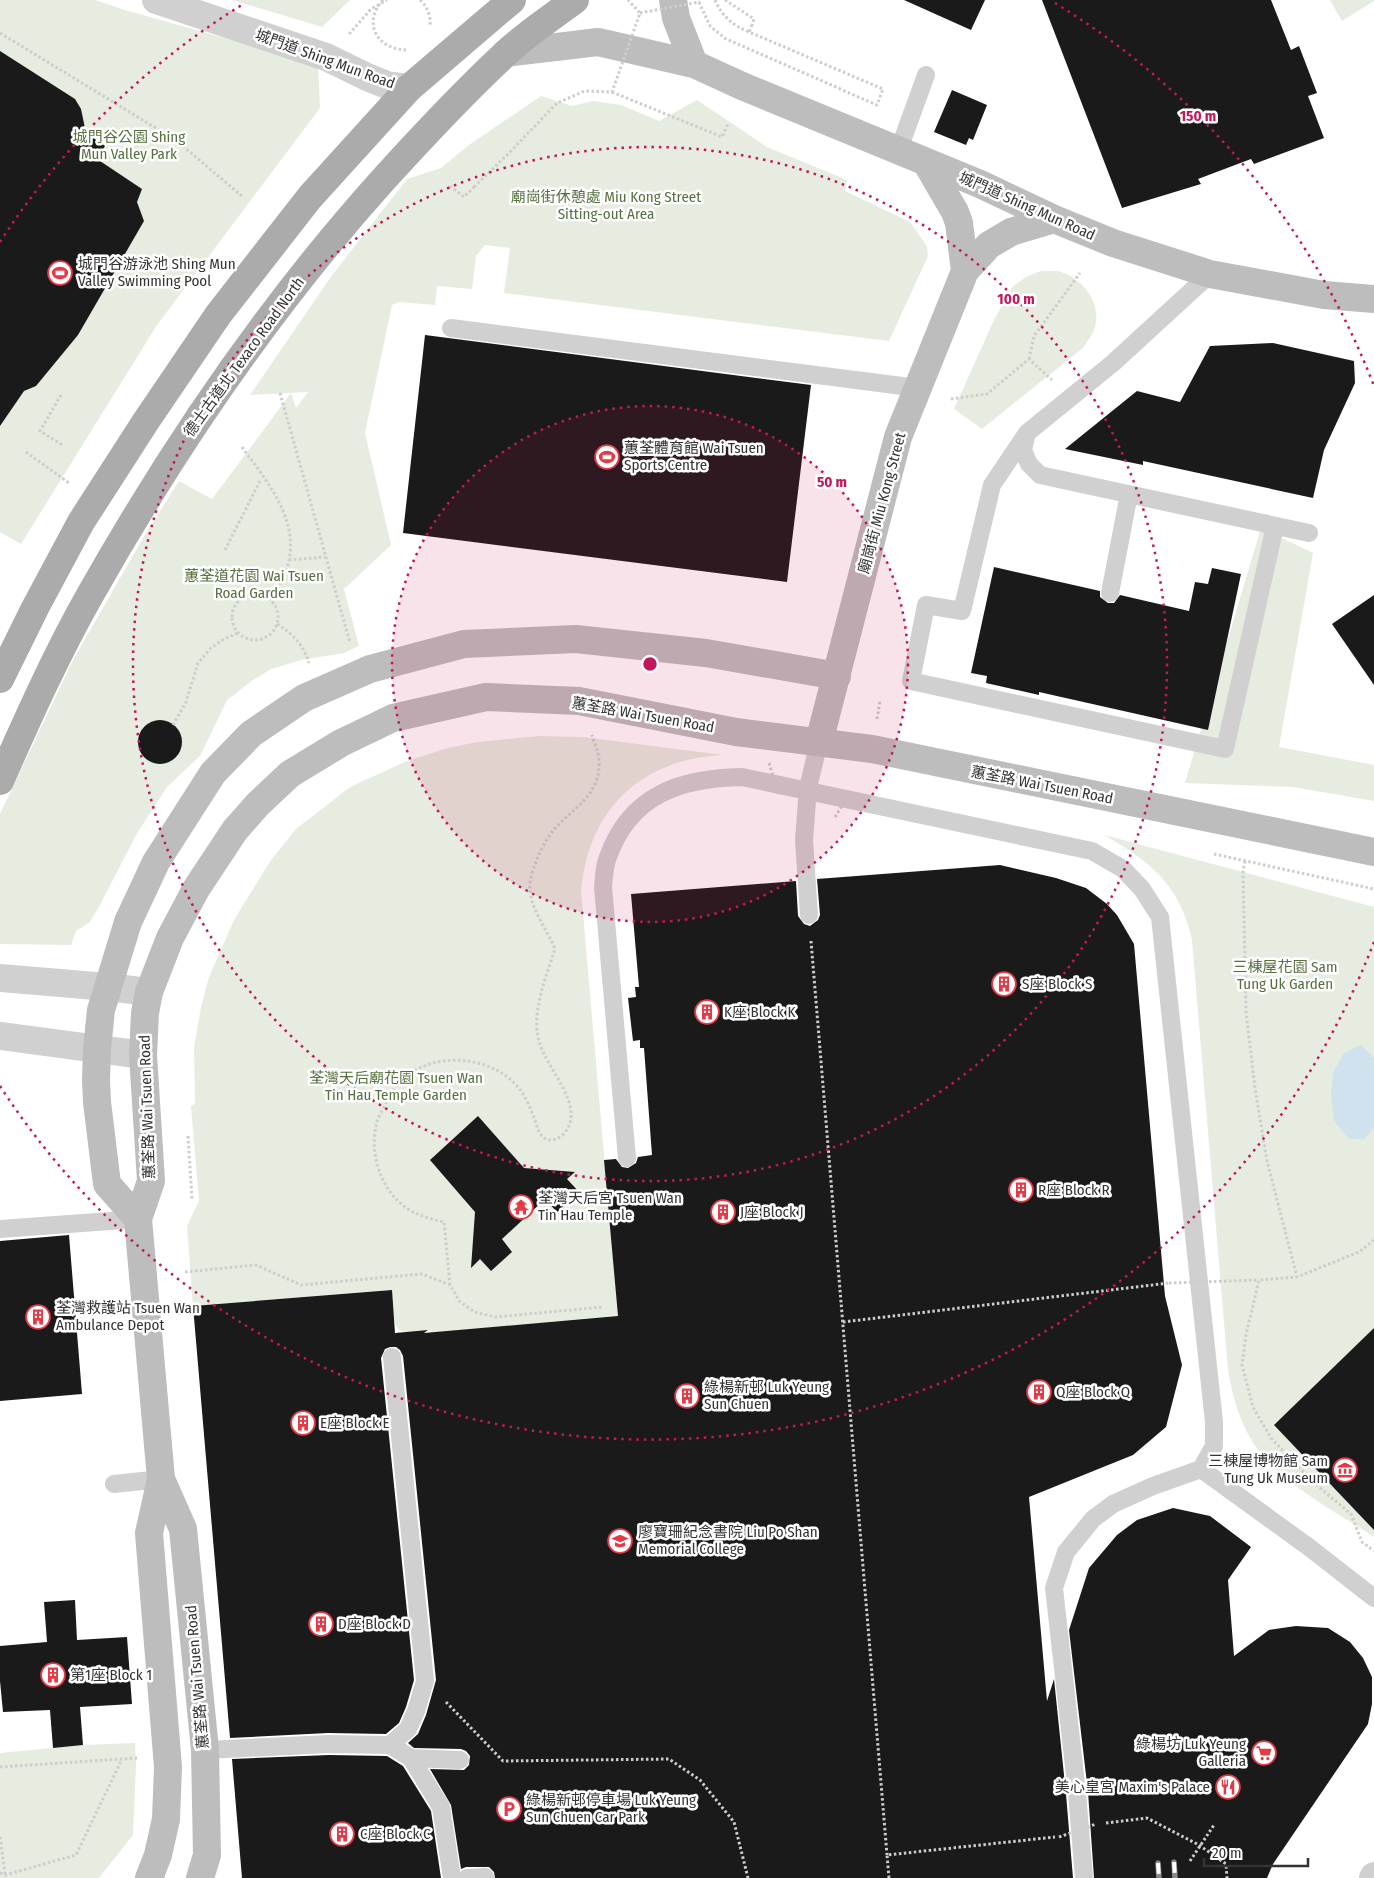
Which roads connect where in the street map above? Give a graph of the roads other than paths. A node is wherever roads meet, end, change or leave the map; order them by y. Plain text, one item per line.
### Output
1 (156, 0) edge
2 (512, 0) edge
3 (575, 0) edge
4 (673, 0) edge
5 (506, 53) junction
6 (694, 64) junction
7 (926, 75) dead end
8 (409, 88) junction
9 (898, 152) junction
10 (926, 162) junction
11 (1054, 219) junction
12 (965, 271) junction
13 (1210, 274) junction
14 (1374, 299) edge
15 (451, 328) dead end
16 (918, 388) junction
17 (1027, 433) junction
18 (1129, 494) junction
19 (1275, 526) junction
20 (1309, 533) dead end
21 (1110, 593) dead end
22 (837, 676) junction
23 (0, 679) edge
24 (820, 742) junction
25 (0, 781) edge
26 (1374, 852) edge
27 (809, 915) road end
28 (0, 978) edge
29 (108, 987) junction
30 (149, 992) junction
31 (0, 1036) edge
32 (97, 1048) junction
33 (143, 1055) junction
34 (627, 1158) dead end
35 (138, 1219) junction
36 (0, 1228) edge
37 (392, 1357) dead end
38 (1202, 1469) junction
39 (161, 1479) junction
40 (114, 1484) dead end
41 (1374, 1598) edge
42 (390, 1745) junction
43 (205, 1750) junction
44 (411, 1758) junction
45 (460, 1760) dead end
46 (485, 1877) edge
47 (149, 1878) edge
48 (200, 1878) edge
49 (452, 1878) edge
50 (467, 1878) edge
51 (1084, 1878) edge

1 - 8 street, 城門道 Shing Mun Road
2 - 8 main road
3 - 5 main road, 德士古道北 Texaco Road North
4 - 6 main road
5 - 6 main road, 城門道 Shing Mun Road
5 - 25 main road, 德士古道北 Texaco Road North
6 - 9 main road, 城門道 Shing Mun Road
7 - 9 lane
8 - 23 main road
9 - 10 main road, 城門道 Shing Mun Road
10 - 11 main road, 城門道 Shing Mun Road
10 - 12 main road, 廟崗街 Miu Kong Street
11 - 12 main road, 廟崗街 Miu Kong Street
11 - 13 main road, 城門道 Shing Mun Road
12 - 16 main road, 廟崗街 Miu Kong Street
13 - 14 main road, 城門道 Shing Mun Road
13 - 17 lane
15 - 16 lane
16 - 22 main road, 廟崗街 Miu Kong Street
17 - 18 lane
17 - 19 lane
18 - 19 lane
18 - 21 lane
19 - 20 lane
22 - 24 main road, 廟崗街 Miu Kong Street
22 - 29 main road
24 - 26 main road, 蕙荃路 Wai Tsuen Road
24 - 27 lane, bridge
24 - 30 main road, 蕙荃路 Wai Tsuen Road
28 - 29 street
29 - 30 street
29 - 32 main road
30 - 33 main road, 蕙荃路 Wai Tsuen Road
31 - 32 street
32 - 33 street
32 - 35 main road
33 - 35 main road, 蕙荃路 Wai Tsuen Road
34 - 38 lane
35 - 36 lane
35 - 39 main road, 蕙荃路 Wai Tsuen Road
37 - 42 lane
38 - 41 lane
38 - 51 lane
39 - 40 lane
39 - 43 main road, 蕙荃路 Wai Tsuen Road
39 - 47 main road, 蕙荃路 Wai Tsuen Road
42 - 43 lane
42 - 44 lane
43 - 48 main road, 蕙荃路 Wai Tsuen Road
44 - 45 lane
44 - 49 lane
46 - 50 lane

